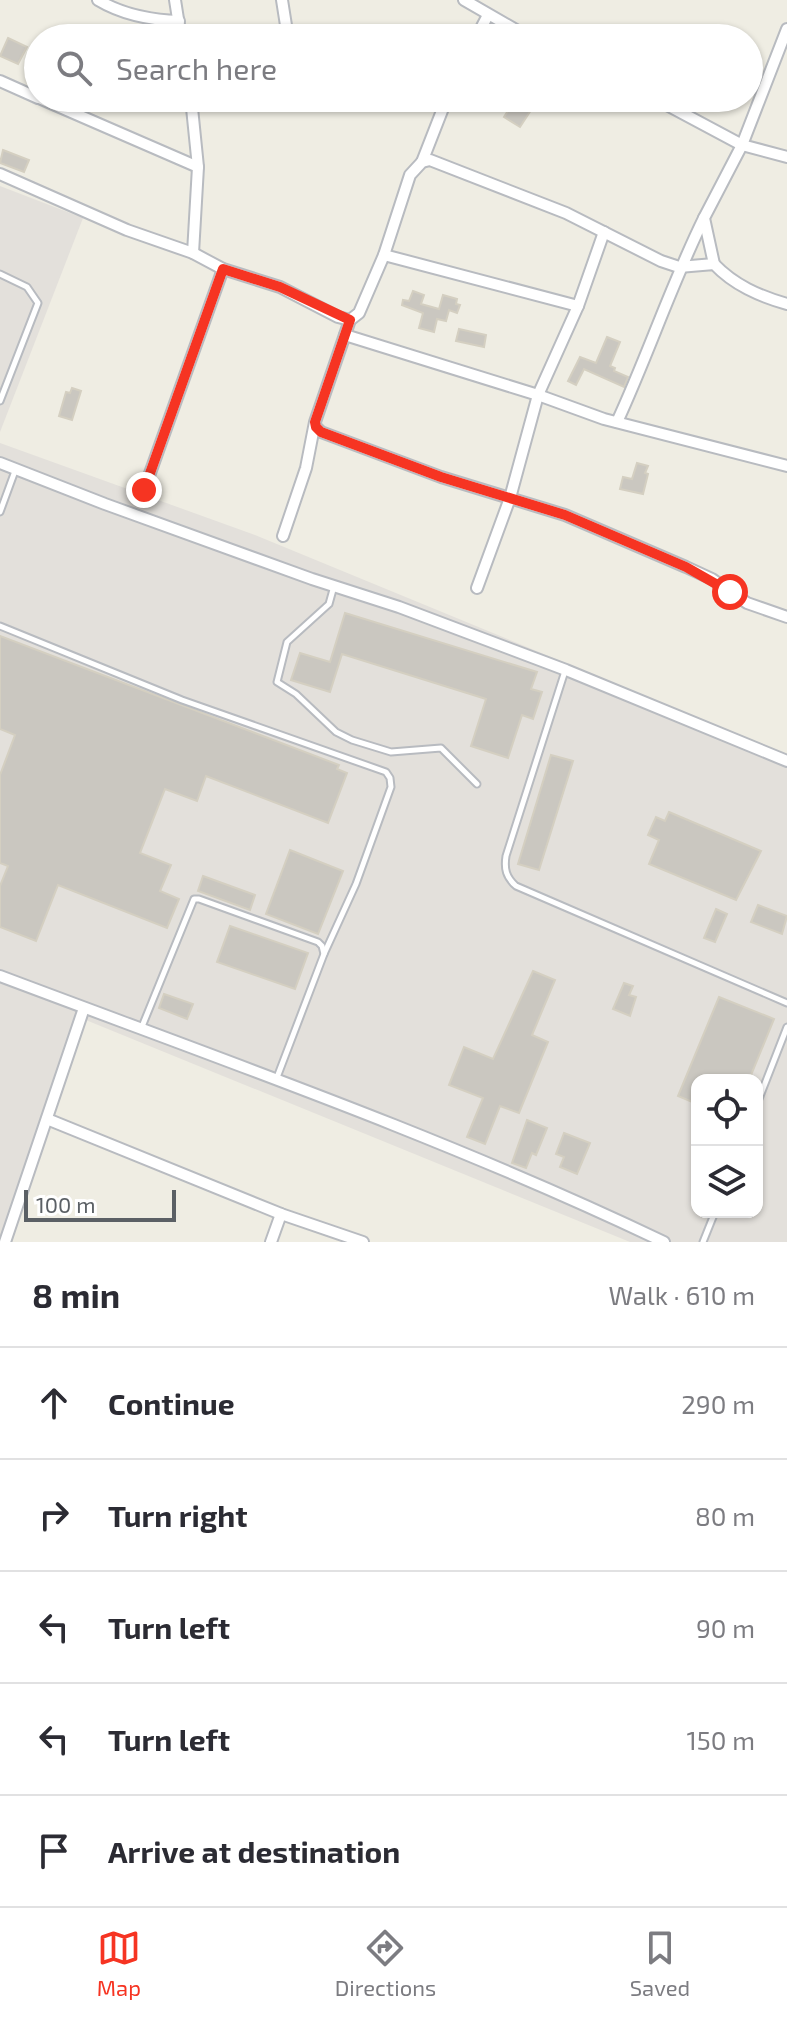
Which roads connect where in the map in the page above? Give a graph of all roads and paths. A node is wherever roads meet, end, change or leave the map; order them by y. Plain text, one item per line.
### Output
1 (98, 0) edge
2 (175, 0) edge
3 (282, 0) edge
4 (464, 0) edge
5 (488, 15) junction
6 (179, 21) junction
7 (179, 24) edge
8 (286, 24) edge
9 (483, 24) edge
10 (504, 24) edge
11 (787, 29) edge
12 (0, 81) edge
13 (763, 91) edge
14 (24, 92) edge
15 (70, 112) edge
16 (192, 112) edge
17 (442, 112) edge
18 (680, 112) edge
19 (755, 112) edge
20 (742, 145) junction
21 (787, 157) edge
22 (422, 162) junction
23 (198, 167) junction
24 (0, 174) edge
25 (704, 218) junction
26 (604, 232) junction
27 (193, 253) junction
28 (384, 255) junction
29 (714, 264) junction
30 (679, 267) junction
31 (223, 269) junction
32 (0, 274) edge
33 (787, 304) edge
34 (578, 306) junction
35 (350, 320) junction
36 (345, 335) junction
37 (538, 395) junction
38 (0, 401) edge
39 (617, 422) junction
40 (316, 427) junction
41 (0, 463) edge
42 (787, 466) edge
43 (15, 471) junction
44 (144, 490) dead end
45 (510, 498) junction
46 (0, 512) edge
47 (283, 536) dead end
48 (334, 586) junction
49 (477, 588) dead end
50 (787, 617) edge
51 (0, 626) edge
52 (566, 670) junction
53 (787, 761) edge
54 (477, 784) dead end
55 (324, 954) junction
56 (0, 976) edge
57 (787, 1003) edge
58 (84, 1008) junction
59 (787, 1027) edge
60 (141, 1030) junction
61 (276, 1081) junction
62 (763, 1089) edge
63 (47, 1119) junction
64 (281, 1214) junction
65 (713, 1218) edge
66 (5, 1242) edge
67 (271, 1242) edge
68 (363, 1242) edge
69 (664, 1242) edge
70 (703, 1242) edge

1 - 6 street
2 - 6 street
3 - 8 street
4 - 5 street
5 - 9 street
5 - 10 street
6 - 7 street
11 - 13 street
12 - 14 street
15 - 23 street
16 - 23 street
17 - 22 street
18 - 20 street
19 - 20 street
20 - 21 street
20 - 25 street
22 - 26 street
22 - 28 street
23 - 27 street
24 - 27 street
25 - 29 street
25 - 30 street
26 - 30 street
26 - 34 street
27 - 31 street
28 - 34 street
28 - 35 street
29 - 30 street
29 - 33 street
30 - 39 street
31 - 35 street
31 - 44 street
32 - 38 lane
34 - 37 street
35 - 36 street
36 - 37 street
36 - 40 street
37 - 39 street
37 - 45 street
39 - 42 street
40 - 45 street
40 - 47 street
41 - 43 street
43 - 46 lane
43 - 48 street
45 - 49 street
45 - 50 street
48 - 52 street
48 - 54 lane
51 - 55 lane
52 - 53 street
52 - 57 lane
55 - 60 lane
55 - 61 lane
56 - 58 street
58 - 60 street
58 - 63 street
59 - 62 lane
60 - 61 street
61 - 69 street
63 - 64 street
63 - 66 street
64 - 67 street
64 - 68 street
65 - 70 lane

